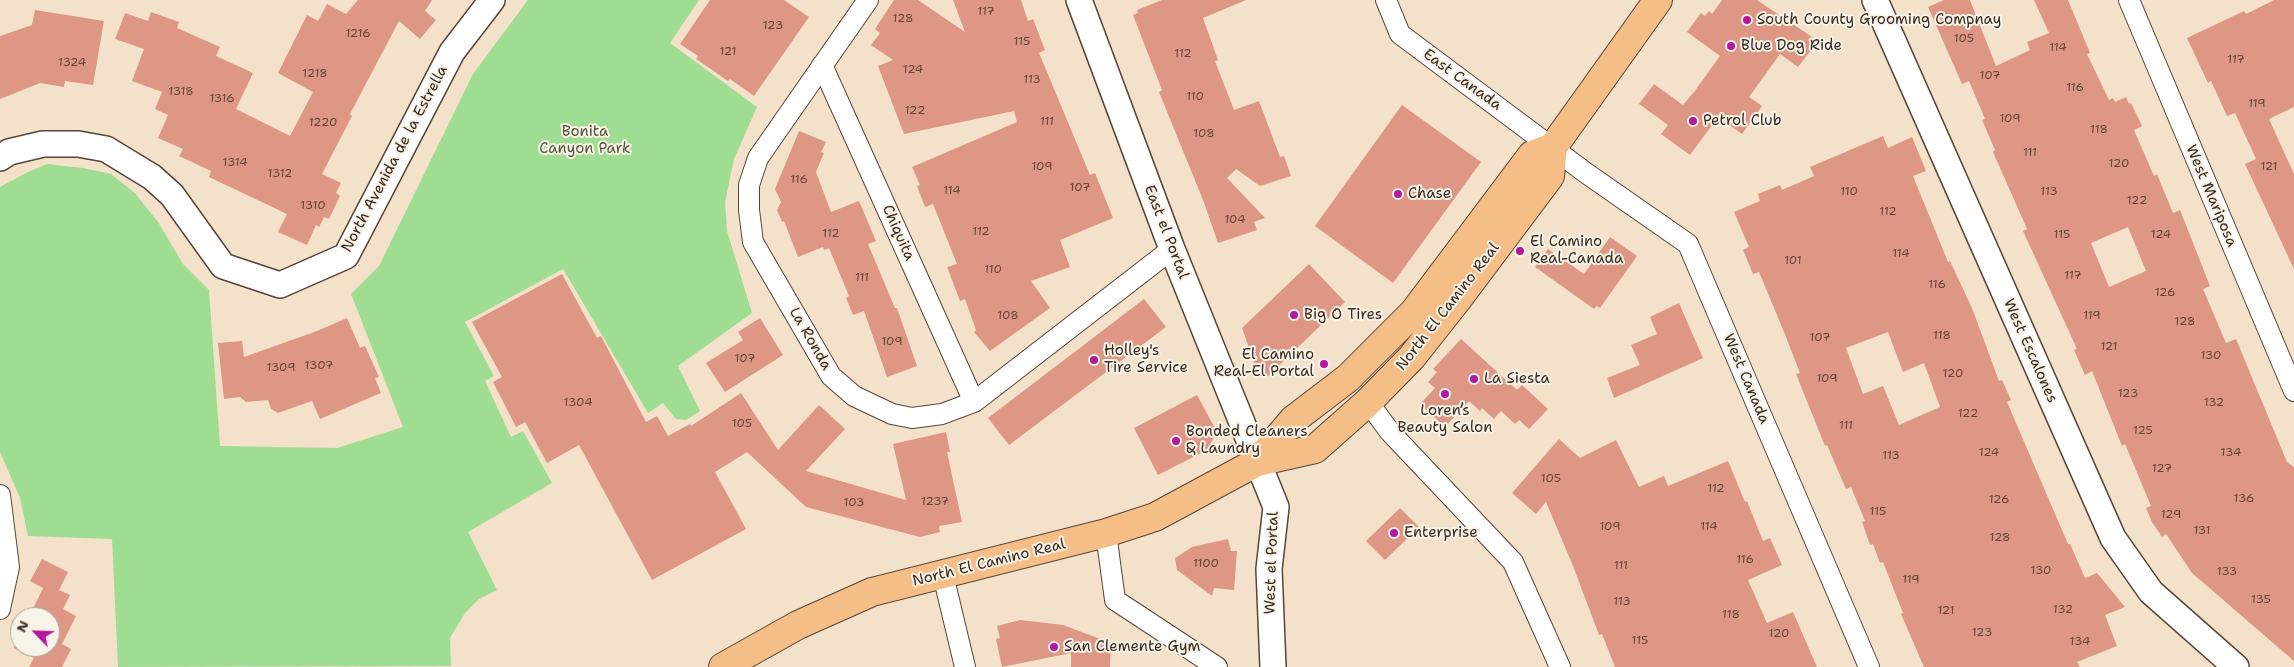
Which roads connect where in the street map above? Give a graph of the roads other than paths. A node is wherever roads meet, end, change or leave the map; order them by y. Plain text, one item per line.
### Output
1 (492, 0) edge
2 (868, 0) edge
3 (1079, 0) edge
4 (1386, 0) edge
5 (1658, 0) edge
6 (1875, 0) edge
7 (2129, 0) edge
8 (822, 65) junction
9 (1553, 147) junction
10 (0, 158) edge
11 (1172, 249) junction
12 (2294, 391) edge
13 (974, 402) junction
14 (1368, 402) junction
15 (1257, 462) junction
16 (0, 495) edge
17 (1106, 533) junction
18 (943, 575) junction
19 (0, 609) edge
20 (723, 667) edge
21 (965, 667) edge
22 (1217, 667) edge
23 (1273, 667) edge
24 (1560, 667) edge
25 (1869, 667) edge
26 (2236, 667) edge

1 - 10 street, North Avenida de la Estrella
2 - 8 street, La Ronda
3 - 11 street, East el Portal
4 - 9 street, East Canada
5 - 9 main road, North El Camino Real
6 - 26 street, West Escalones
7 - 12 street, West Mariposa
8 - 13 street, Chiquita
8 - 13 street, La Ronda
9 - 14 main road, North El Camino Real
9 - 15 main road, North El Camino Real
9 - 25 street, West Canada
11 - 13 street, La Ronda
11 - 15 street, East el Portal
14 - 15 main road, North El Camino Real
14 - 24 street
15 - 17 main road, North El Camino Real
15 - 23 street, West el Portal
16 - 19 street
17 - 18 main road, North El Camino Real
17 - 22 street
18 - 20 main road, North El Camino Real
18 - 21 street

